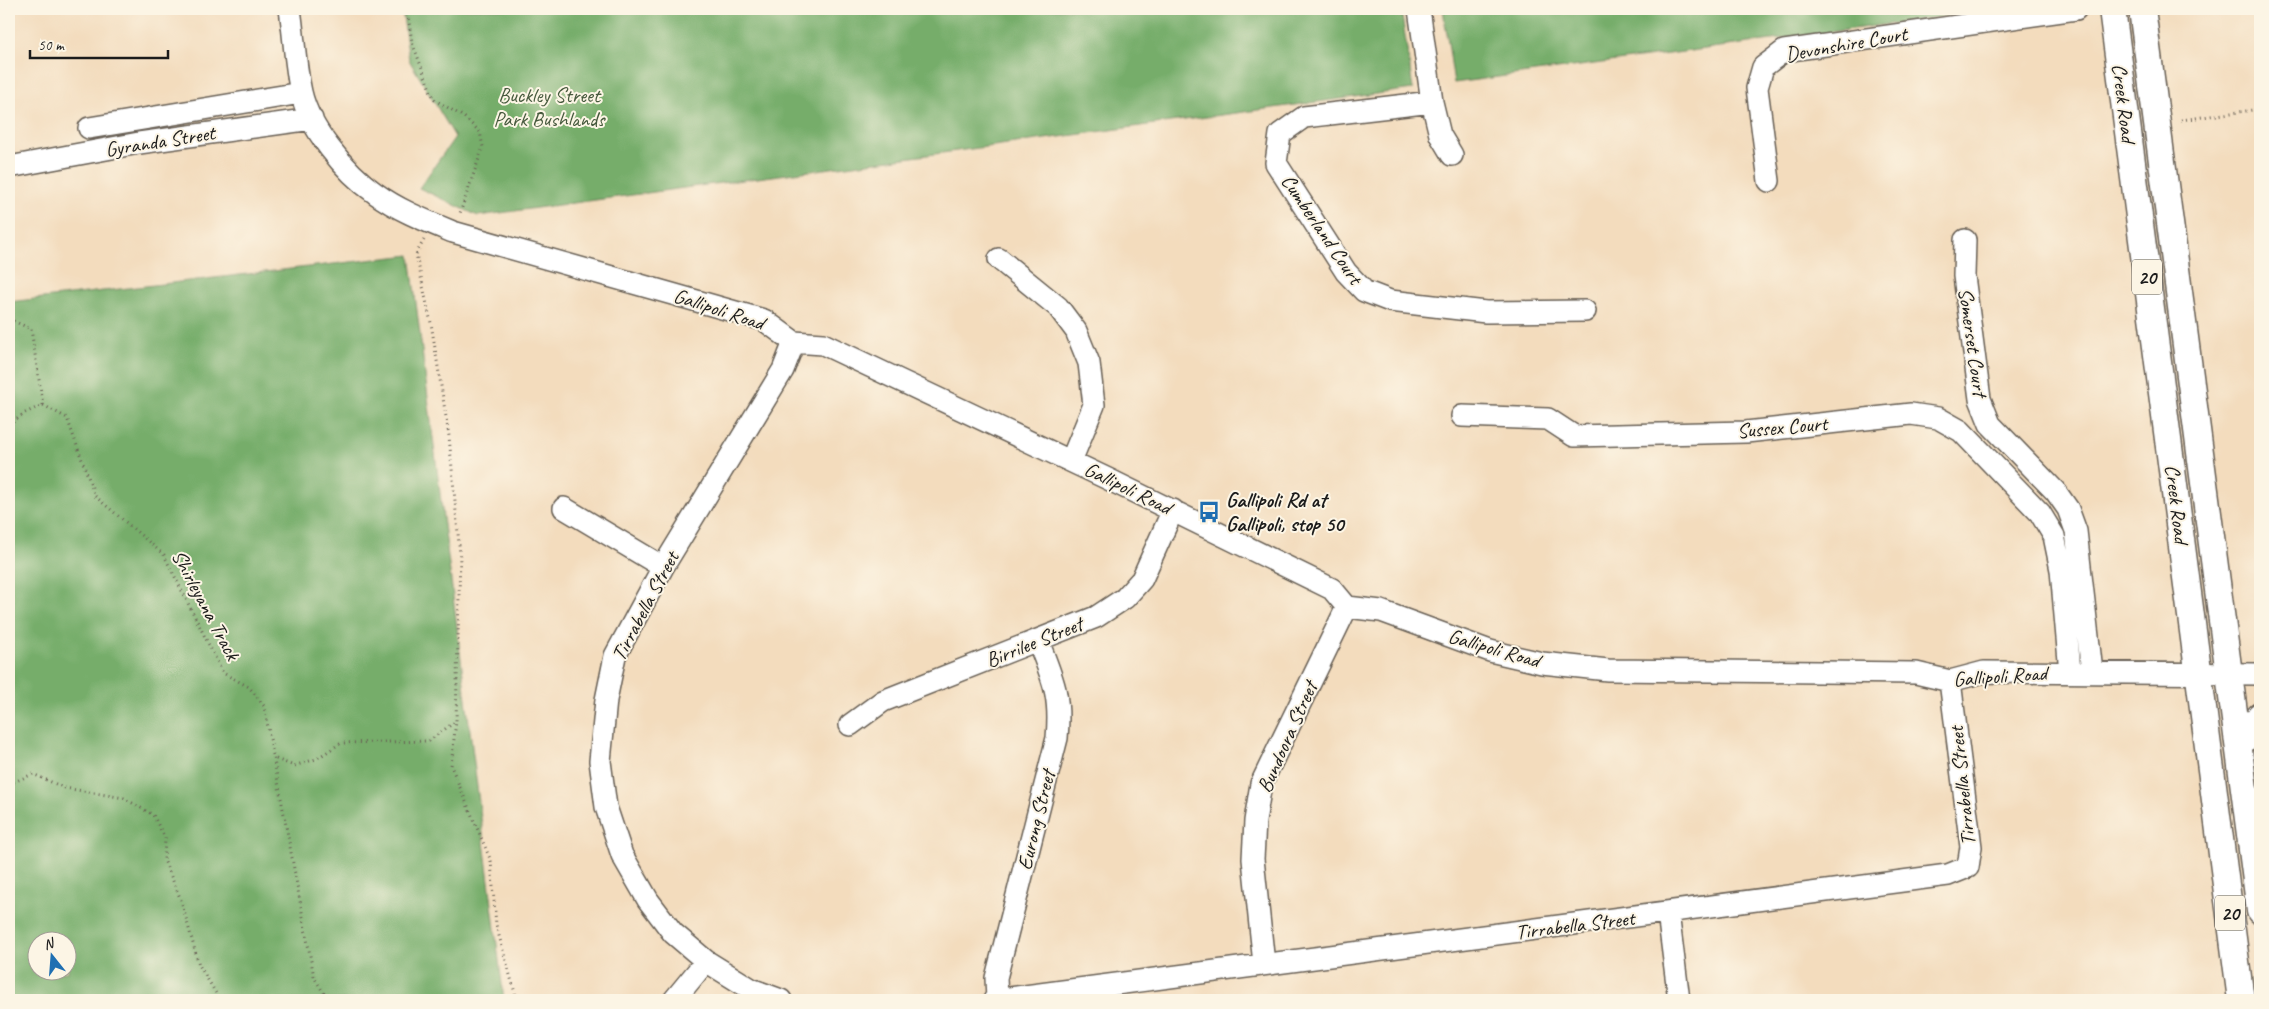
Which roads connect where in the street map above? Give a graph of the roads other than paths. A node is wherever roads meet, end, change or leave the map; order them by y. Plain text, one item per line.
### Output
1 (290, 9) edge
2 (1419, 9) edge
3 (2076, 9) edge
4 (2112, 9) edge
5 (2142, 9) edge
6 (302, 94) junction
7 (1432, 102) junction
8 (312, 119) junction
9 (89, 128) dead end
10 (1452, 155) dead end
11 (9, 167) edge
12 (1769, 181) dead end
13 (1965, 240) dead end
14 (999, 258) dead end
15 (1585, 311) dead end
16 (794, 342) junction
17 (1462, 416) dead end
18 (1070, 461) junction
19 (564, 508) dead end
20 (1173, 510) junction
21 (2076, 531) junction
22 (2054, 536) junction
23 (663, 567) junction
24 (1347, 607) junction
25 (1038, 641) junction
26 (2070, 672) junction
27 (2092, 672) junction
28 (2199, 672) junction
29 (2230, 673) junction
30 (2260, 674) edge
31 (1950, 681) junction
32 (2260, 716) edge
33 (850, 725) dead end
34 (2239, 746) junction
35 (2260, 911) edge
36 (1668, 913) junction
37 (706, 961) junction
38 (1264, 964) junction
39 (674, 1000) edge
40 (781, 1000) edge
41 (996, 1000) edge
42 (1679, 1000) edge
43 (2241, 1000) edge

1 - 6 street, Gallipoli Road
2 - 7 street
3 - 12 street, Devonshire Court
4 - 28 main road, Creek Road / 20
5 - 29 main road, Creek Road / 20
6 - 8 street, Gallipoli Road
6 - 9 street
7 - 10 street
7 - 15 street, Cumberland Court
8 - 11 street, Gyranda Street
8 - 16 street, Gallipoli Road
13 - 21 street, Somerset Court
14 - 18 street
16 - 18 street, Gallipoli Road
16 - 23 street, Tirrabella Street
17 - 22 street, Sussex Court
18 - 20 street, Gallipoli Road
19 - 23 street
20 - 24 street, Gallipoli Road
20 - 25 street, Birrilee Street
21 - 22 street
21 - 27 street
22 - 26 street, Sussex Court
23 - 37 street, Tirrabella Street
24 - 31 street, Gallipoli Road
24 - 38 street, Bundoora Street
25 - 33 street, Birrilee Street
25 - 41 street, Eurong Street
26 - 27 street, Gallipoli Road
26 - 31 street, Gallipoli Road
27 - 28 street, Gallipoli Road
28 - 29 street, Gallipoli Road
28 - 43 main road, Creek Road / 20
29 - 30 street, Gallipoli Road
29 - 34 main road, Creek Road / 20
31 - 36 street, Tirrabella Street
32 - 34 main road
34 - 35 main road, Creek Road / 20
36 - 38 street, Tirrabella Street
36 - 42 street
37 - 39 street
37 - 40 street, Tirrabella Street
38 - 41 street, Tirrabella Street

